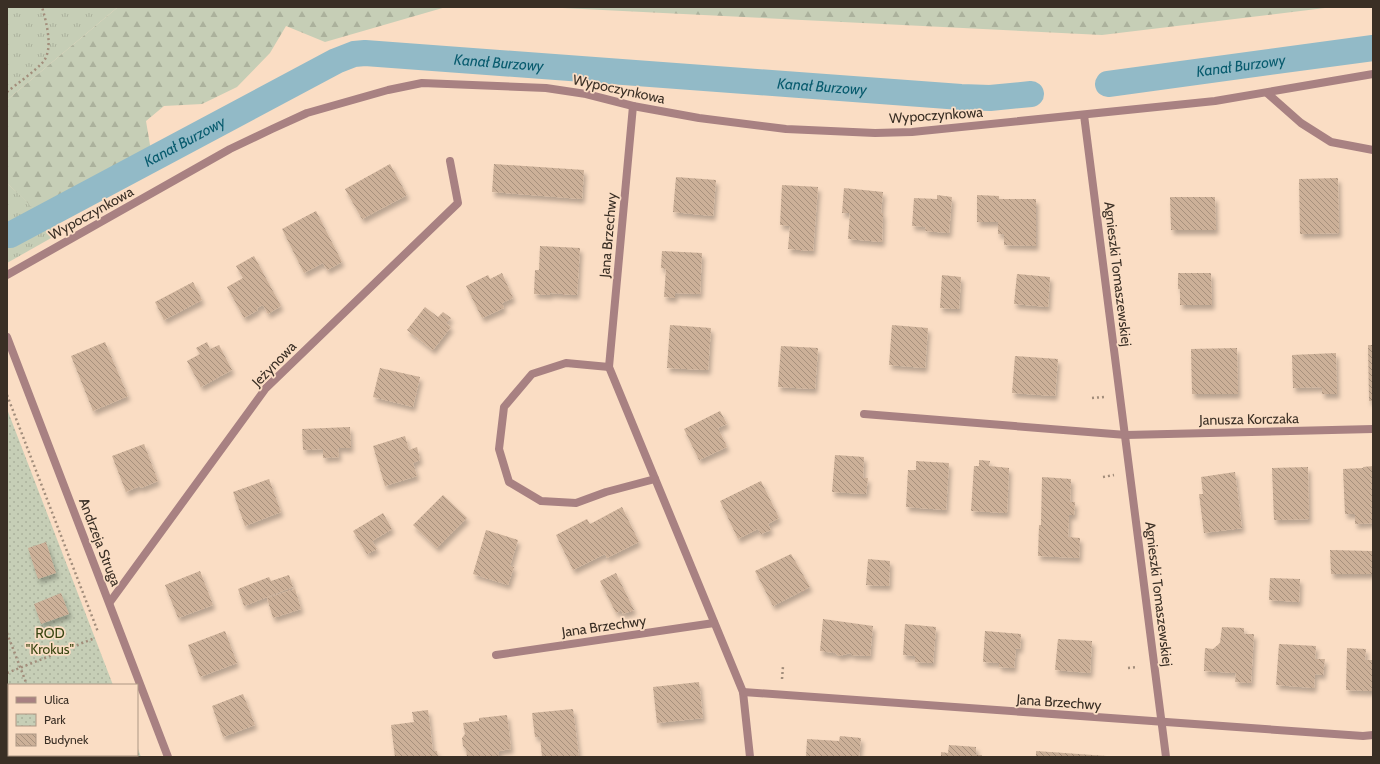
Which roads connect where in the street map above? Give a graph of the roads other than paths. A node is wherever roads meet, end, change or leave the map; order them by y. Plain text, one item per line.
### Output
1 (1373, 74) edge
2 (1267, 94) junction
3 (633, 106) junction
4 (1084, 115) junction
5 (1373, 150) edge
6 (450, 161) dead end
7 (7, 275) edge
8 (7, 337) edge
9 (609, 367) junction
10 (864, 414) dead end
11 (1373, 430) edge
12 (1126, 435) junction
13 (655, 479) junction
14 (110, 602) junction
15 (714, 623) junction
16 (496, 655) dead end
17 (743, 692) junction
18 (1162, 722) junction
19 (1373, 735) edge
20 (168, 757) edge
21 (750, 757) edge
22 (1166, 757) edge

1 - 2 street, Wypoczynkowa
2 - 4 street, Wypoczynkowa
2 - 5 street
3 - 4 street, Wypoczynkowa
3 - 7 street, Wypoczynkowa
3 - 9 street, Jana Brzechwy
4 - 12 street, Agnieszki Tomaszewskiej
6 - 14 street, Jeżynowa
8 - 14 street, Andrzeja Struga
9 - 13 street, Jana Brzechwy
9 - 13 street
10 - 12 street
11 - 12 street, Janusza Korczaka
12 - 18 street, Agnieszki Tomaszewskiej
13 - 15 street, Jana Brzechwy
14 - 20 street, Andrzeja Struga
15 - 16 street, Jana Brzechwy
15 - 17 street, Jana Brzechwy
17 - 18 street, Jana Brzechwy
17 - 21 street, Jana Brzechwy
18 - 19 street, Jana Brzechwy
18 - 22 street, Agnieszki Tomaszewskiej

